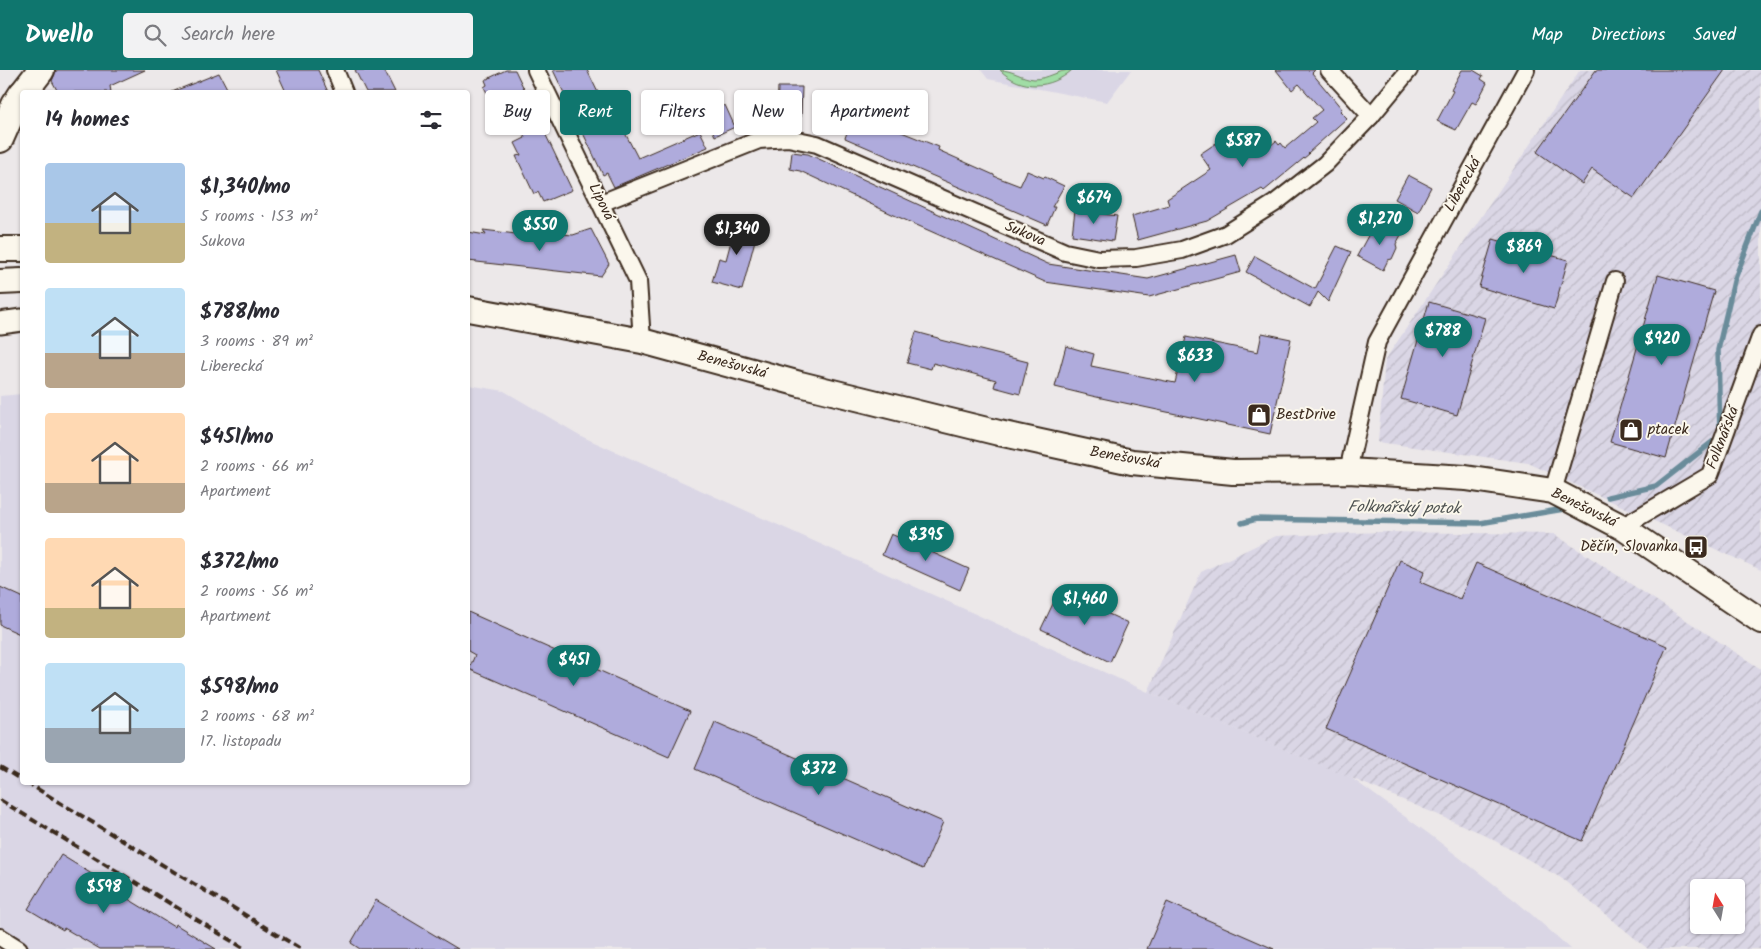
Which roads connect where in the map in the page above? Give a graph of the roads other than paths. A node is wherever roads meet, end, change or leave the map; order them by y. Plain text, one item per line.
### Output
1 (41, 70) edge
2 (335, 70) edge
3 (536, 70) edge
4 (1329, 70) edge
5 (1408, 70) edge
6 (1526, 70) edge
7 (25, 90) edge
8 (343, 90) edge
9 (20, 97) edge
10 (1371, 116) junction
11 (0, 139) edge
12 (601, 203) junction
13 (0, 249) edge
14 (20, 249) edge
15 (20, 281) edge
16 (1615, 281) dead end
17 (0, 282) edge
18 (470, 309) edge
19 (20, 320) edge
20 (0, 323) edge
21 (1761, 335) edge
22 (642, 341) junction
23 (1348, 472) junction
24 (1553, 491) junction
25 (1622, 527) junction
26 (1756, 612) edge
27 (0, 937) edge
28 (19, 949) edge

1 - 7 main road
2 - 8 street
3 - 12 street, Lipová
4 - 10 street
5 - 10 street, Sukova
6 - 23 street, Liberecká
9 - 11 main road
10 - 12 street, Sukova
12 - 22 street, Lipová
13 - 14 main road
15 - 17 main road
16 - 24 street
18 - 22 main road, Benešovská
19 - 20 street
21 - 25 street, Folknářská
22 - 23 main road, Benešovská
23 - 24 main road, Benešovská
24 - 25 main road, Benešovská
25 - 26 main road, Benešovská
27 - 28 street

